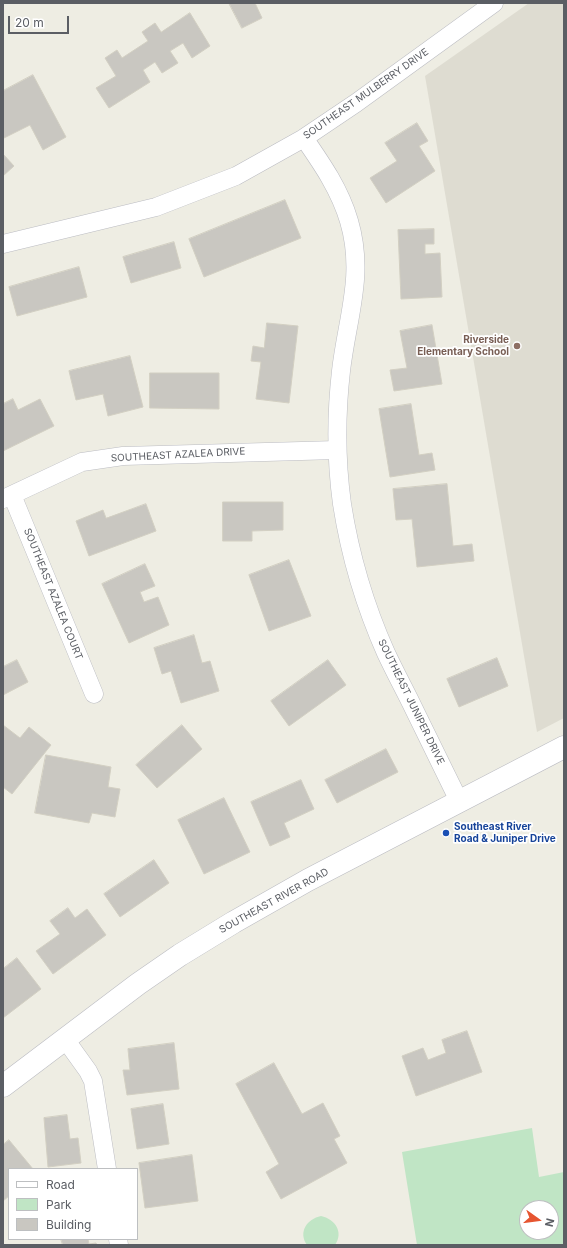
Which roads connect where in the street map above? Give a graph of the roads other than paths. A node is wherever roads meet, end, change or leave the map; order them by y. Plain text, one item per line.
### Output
1 (494, 3) edge
2 (304, 138) junction
3 (3, 244) edge
4 (337, 450) junction
5 (8, 497) edge
6 (94, 694) dead end
7 (564, 747) edge
8 (459, 801) junction
9 (65, 1039) junction
10 (3, 1086) edge
11 (107, 1168) edge

1 - 2 street, SOUTHEAST MULBERRY DRIVE
2 - 3 street, SOUTHEAST MULBERRY DRIVE
2 - 4 street, SOUTHEAST JUNIPER DRIVE
4 - 5 street, SOUTHEAST AZALEA DRIVE
4 - 8 street, SOUTHEAST JUNIPER DRIVE
5 - 6 street, SOUTHEAST AZALEA COURT
7 - 8 street, SOUTHEAST RIVER ROAD
8 - 9 street, SOUTHEAST RIVER ROAD
9 - 10 street, SOUTHEAST RIVER ROAD
9 - 11 street

